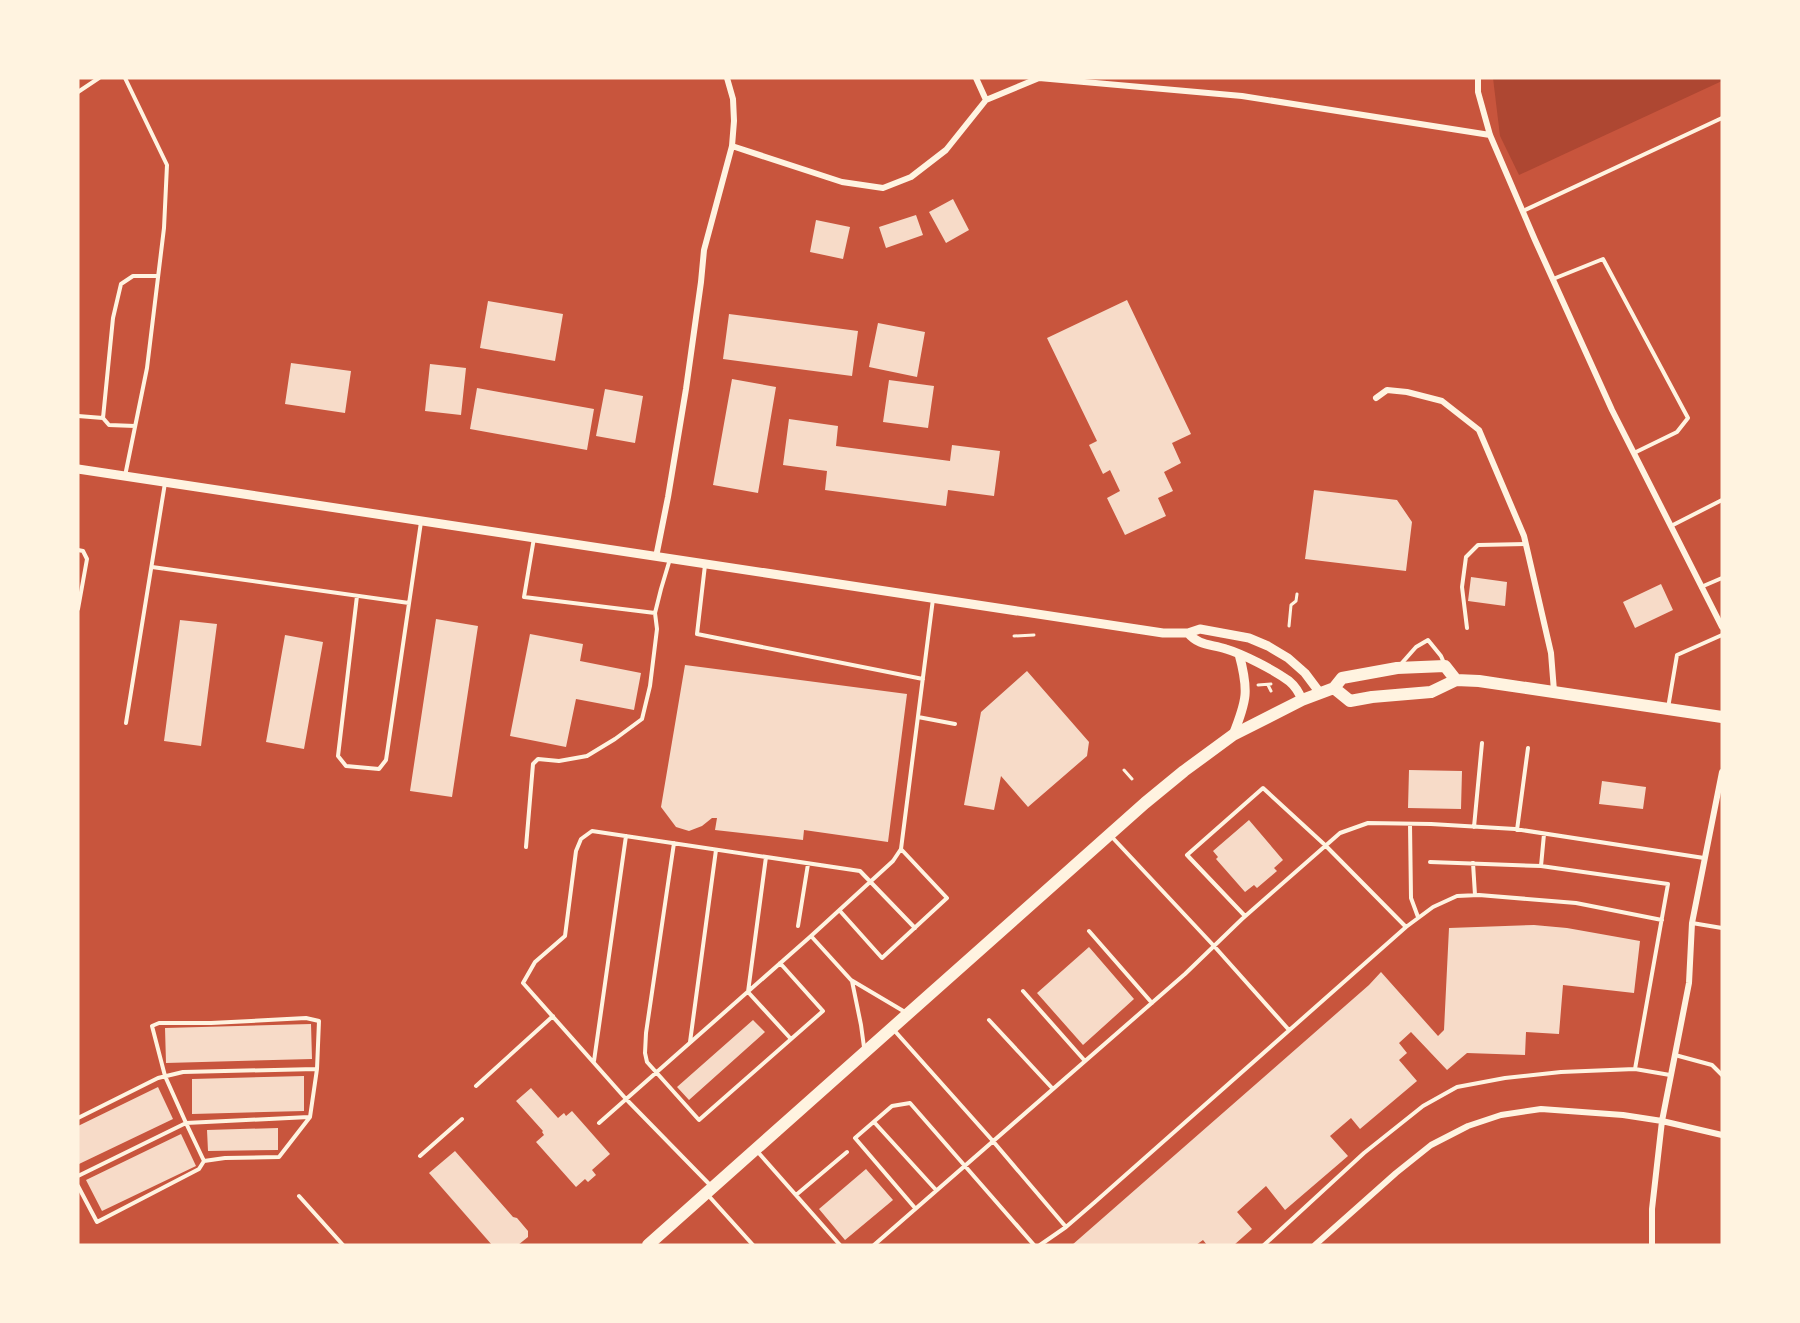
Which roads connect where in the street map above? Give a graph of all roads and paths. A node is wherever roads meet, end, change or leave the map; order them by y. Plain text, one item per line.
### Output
1 (99, 78) edge
2 (124, 78) edge
3 (727, 78) edge
4 (976, 78) edge
5 (1478, 78) edge
6 (78, 92) edge
7 (987, 100) junction
8 (1722, 118) edge
9 (1490, 135) junction
10 (732, 146) junction
11 (1522, 211) junction
12 (158, 276) junction
13 (1553, 279) junction
14 (1376, 398) dead end
15 (78, 416) edge
16 (103, 418) junction
17 (135, 426) junction
18 (1634, 453) junction
19 (78, 469) edge
20 (124, 476) junction
21 (165, 482) junction
22 (1722, 500) edge
23 (421, 521) junction
24 (1671, 526) junction
25 (534, 538) junction
26 (1526, 544) junction
27 (78, 550) edge
28 (656, 556) junction
29 (670, 559) junction
30 (705, 564) junction
31 (152, 567) junction
32 (1722, 578) edge
33 (1701, 587) junction
34 (1297, 594) dead end
35 (357, 596) junction
36 (933, 598) junction
37 (409, 603) junction
38 (78, 609) edge
39 (655, 613) junction
40 (1289, 626) dead end
41 (1722, 627) edge
42 (1467, 628) dead end
43 (1188, 633) junction
44 (1034, 635) dead end
45 (1722, 635) edge
46 (1014, 636) dead end
47 (1239, 654) junction
48 (1445, 666) junction
49 (1396, 669) junction
50 (923, 679) junction
51 (1456, 680) junction
52 (1258, 685) dead end
53 (1334, 688) junction
54 (1271, 691) dead end
55 (1554, 691) junction
56 (1320, 693) junction
57 (1302, 700) junction
58 (1668, 709) junction
59 (918, 717) junction
60 (1722, 717) edge
61 (126, 723) dead end
62 (955, 724) dead end
63 (1233, 735) junction
64 (1482, 742) dead end
65 (1528, 747) dead end
66 (1124, 770) dead end
67 (1722, 772) edge
68 (1132, 779) dead end
69 (1410, 824) junction
70 (1474, 827) junction
71 (1517, 830) junction
72 (1544, 834) junction
73 (1110, 835) junction
74 (626, 836) junction
75 (674, 843) junction
76 (1325, 845) junction
77 (526, 847) dead end
78 (901, 849) junction
79 (716, 850) junction
80 (766, 857) junction
81 (1704, 858) junction
82 (1430, 862) dead end
83 (1473, 863) junction
84 (808, 864) junction
85 (1541, 866) junction
86 (872, 882) junction
87 (1474, 895) junction
88 (840, 910) junction
89 (1245, 916) junction
90 (1419, 917) junction
91 (1662, 920) junction
92 (1692, 923) junction
93 (798, 926) dead end
94 (1406, 927) junction
95 (915, 928) junction
96 (1722, 928) edge
97 (1089, 931) dead end
98 (811, 936) junction
99 (1214, 946) junction
100 (780, 963) junction
101 (851, 980) junction
102 (1023, 991) dead end
103 (748, 992) junction
104 (1152, 1003) junction
105 (908, 1014) junction
106 (553, 1016) junction
107 (989, 1020) dead end
108 (892, 1028) junction
109 (1289, 1030) junction
110 (791, 1039) junction
111 (690, 1043) junction
112 (865, 1052) junction
113 (1675, 1055) junction
114 (594, 1061) junction
115 (1085, 1061) junction
116 (316, 1069) junction
117 (1635, 1069) junction
118 (656, 1072) junction
119 (1671, 1075) junction
120 (1722, 1075) edge
121 (165, 1076) junction
122 (476, 1086) dead end
123 (1053, 1089) junction
124 (626, 1099) junction
125 (310, 1117) junction
126 (78, 1118) edge
127 (462, 1119) dead end
128 (1662, 1121) junction
129 (874, 1122) junction
130 (186, 1123) junction
131 (598, 1123) dead end
132 (1722, 1135) edge
133 (992, 1140) junction
134 (756, 1149) junction
135 (847, 1152) dead end
136 (420, 1156) dead end
137 (204, 1161) junction
138 (964, 1165) junction
139 (78, 1176) edge
140 (78, 1186) edge
141 (710, 1190) junction
142 (936, 1190) junction
143 (796, 1195) junction
144 (299, 1196) dead end
145 (915, 1208) junction
146 (1066, 1227) junction
147 (343, 1245) edge
148 (648, 1245) edge
149 (753, 1245) edge
150 (840, 1245) edge
151 (874, 1245) edge
152 (1034, 1245) edge
153 (1040, 1245) edge
154 (1264, 1245) edge
155 (1315, 1245) edge
156 (1652, 1245) edge

1 - 6 lane
2 - 12 lane
3 - 10 street
4 - 7 street
5 - 9 street
7 - 9 street
7 - 10 street
8 - 11 lane
9 - 11 street
10 - 28 street
11 - 13 street
12 - 16 lane
12 - 17 lane
13 - 18 street
13 - 18 lane
14 - 26 street
15 - 16 lane
16 - 17 lane
17 - 20 lane
18 - 24 street
19 - 20 street
20 - 21 street
21 - 23 street
21 - 31 lane
22 - 24 lane
23 - 25 street
23 - 37 lane
24 - 33 street
25 - 28 street
25 - 39 lane
26 - 42 lane
26 - 55 street
27 - 38 lane
28 - 29 street
29 - 30 street
29 - 39 lane
30 - 36 street
30 - 50 lane
31 - 35 lane
31 - 61 lane
32 - 33 lane
33 - 41 street
34 - 40 path
35 - 37 lane
35 - 37 lane
36 - 43 street
36 - 50 lane
39 - 77 lane
43 - 47 street
43 - 56 street
44 - 46 path
45 - 58 lane
47 - 57 street
47 - 63 street
48 - 49 main road
48 - 49 lane
48 - 51 main road
49 - 53 main road
50 - 59 lane
51 - 53 main road
51 - 55 main road
52 - 54 path
53 - 56 main road
55 - 58 main road
56 - 57 main road
57 - 63 main road
58 - 60 main road
59 - 62 lane
59 - 78 lane
63 - 73 main road
64 - 70 lane
65 - 71 lane
66 - 68 path
67 - 81 street
69 - 70 lane
69 - 76 lane
69 - 90 lane
70 - 71 lane
71 - 72 lane
72 - 81 lane
72 - 85 lane
73 - 99 lane
73 - 105 main road
74 - 75 lane
74 - 106 lane
74 - 114 lane
75 - 79 lane
75 - 118 lane
76 - 89 lane
76 - 89 lane
76 - 94 lane
78 - 86 lane
78 - 95 lane
79 - 80 lane
79 - 111 lane
80 - 84 lane
80 - 103 lane
81 - 92 street
82 - 83 lane
83 - 85 lane
83 - 87 lane
84 - 86 lane
84 - 93 lane
85 - 91 lane
86 - 88 lane
86 - 95 lane
87 - 90 lane
87 - 91 lane
88 - 95 lane
88 - 98 lane
89 - 99 lane
90 - 94 lane
91 - 117 lane
92 - 96 lane
92 - 113 street
94 - 109 lane
97 - 104 lane
98 - 100 lane
98 - 101 lane
99 - 104 lane
99 - 109 lane
100 - 103 lane
100 - 110 lane
101 - 105 lane
101 - 112 lane
102 - 115 lane
103 - 110 lane
103 - 111 lane
104 - 115 lane
105 - 108 main road
106 - 114 lane
106 - 122 lane
107 - 123 lane
108 - 112 main road
108 - 133 lane
109 - 146 lane
110 - 118 lane
111 - 118 lane
112 - 134 main road
113 - 119 street
113 - 120 lane
114 - 124 lane
115 - 123 lane
116 - 121 lane
116 - 121 lane
116 - 125 lane
117 - 119 lane
117 - 154 lane
118 - 124 lane
119 - 128 street
121 - 126 lane
121 - 130 lane
123 - 133 lane
124 - 131 lane
124 - 141 lane
125 - 130 lane
125 - 137 lane
127 - 136 lane
128 - 132 street
128 - 155 street
128 - 156 street
129 - 138 lane
129 - 142 lane
129 - 145 lane
130 - 137 lane
130 - 139 lane
133 - 138 lane
133 - 146 lane
134 - 141 main road
134 - 143 lane
135 - 143 lane
137 - 140 lane
138 - 142 lane
138 - 152 lane
141 - 148 main road
141 - 149 lane
142 - 145 lane
143 - 150 lane
144 - 147 lane
145 - 151 lane
146 - 153 lane

